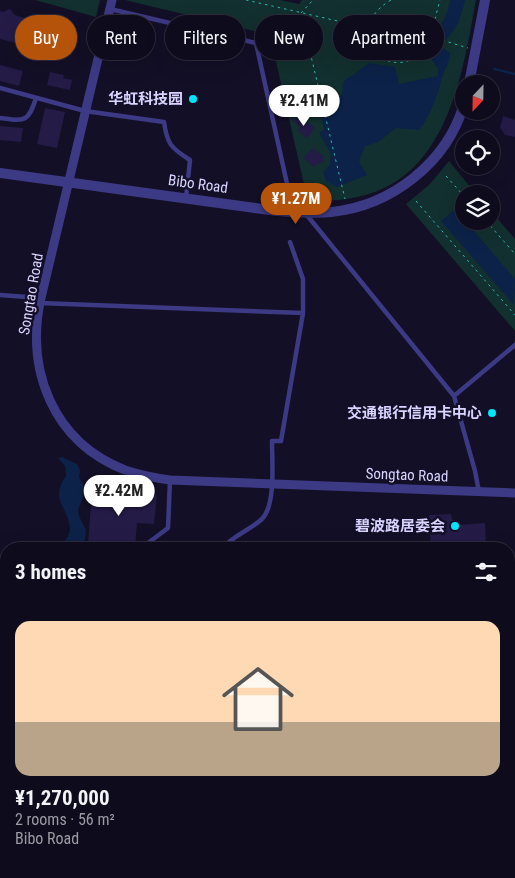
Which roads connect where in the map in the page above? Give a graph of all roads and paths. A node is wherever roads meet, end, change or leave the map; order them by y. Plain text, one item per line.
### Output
1 (246, 0) edge
2 (313, 0) edge
3 (391, 0) edge
4 (440, 0) edge
5 (486, 0) edge
6 (111, 5) edge
7 (301, 14) junction
8 (374, 15) edge
9 (436, 15) edge
10 (333, 21) edge
11 (444, 40) edge
12 (476, 50) junction
13 (385, 60) edge
14 (410, 60) edge
15 (471, 75) edge
16 (0, 88) edge
17 (36, 98) junction
18 (85, 111) junction
19 (0, 118) edge
20 (458, 120) edge
21 (0, 172) edge
22 (446, 176) dead end
23 (68, 182) junction
24 (455, 186) edge
25 (186, 198) junction
26 (416, 201) dead end
27 (347, 210) junction
28 (293, 212) junction
29 (305, 213) junction
30 (494, 230) edge
31 (290, 242) dead end
32 (515, 254) edge
33 (0, 295) edge
34 (41, 300) junction
35 (303, 313) junction
36 (515, 315) edge
37 (515, 345) edge
38 (454, 396) junction
39 (170, 480) junction
40 (272, 484) junction
41 (479, 492) junction
42 (515, 493) edge
43 (149, 542) edge
44 (227, 542) edge

1 - 7 path
2 - 7 path
3 - 8 path
4 - 9 path
5 - 12 street
6 - 18 street, Songtao Road
6 - 28 lane
7 - 10 path
7 - 27 path
11 - 12 path
12 - 15 street
13 - 14 path
16 - 17 lane
17 - 18 lane
17 - 19 lane
18 - 23 street, Songtao Road
18 - 25 lane
20 - 27 street, Bibo Road
21 - 23 street, Bibo Road
22 - 24 path
23 - 25 street, Bibo Road
23 - 34 street, Songtao Road
25 - 28 street, Bibo Road
26 - 36 path
27 - 29 street, Bibo Road
28 - 29 street, Bibo Road
29 - 38 lane
30 - 32 path
31 - 35 lane
33 - 34 lane
34 - 35 lane
34 - 39 street, Songtao Road
35 - 40 lane
37 - 38 lane
38 - 41 lane
39 - 40 street, Songtao Road
39 - 43 lane
40 - 41 street, Songtao Road
40 - 44 lane
41 - 42 street, Songtao Road

